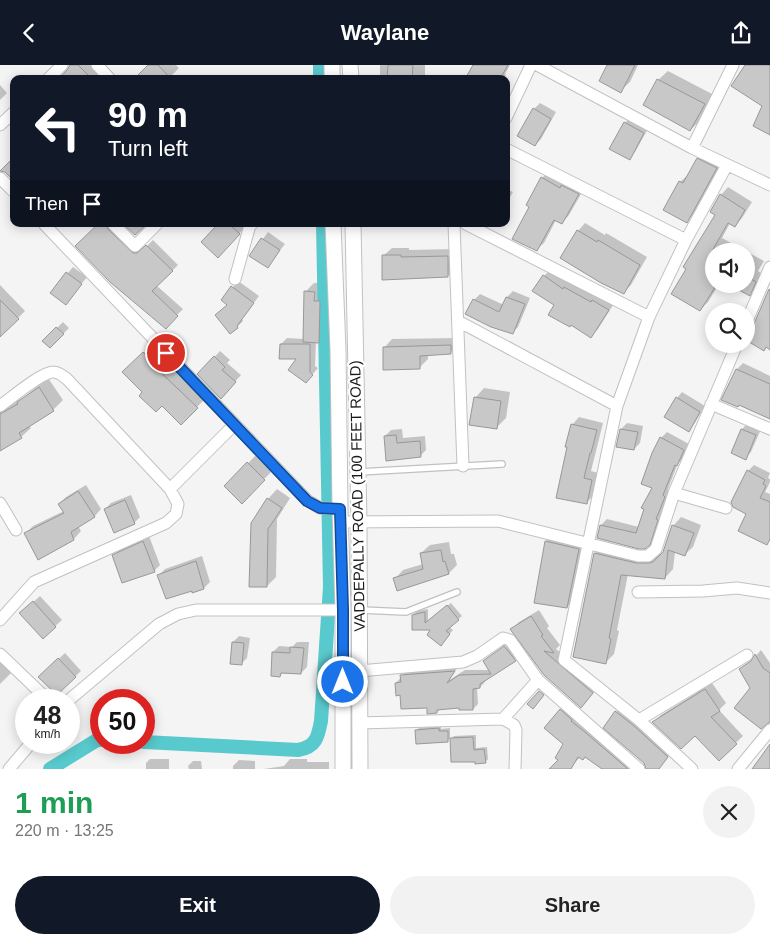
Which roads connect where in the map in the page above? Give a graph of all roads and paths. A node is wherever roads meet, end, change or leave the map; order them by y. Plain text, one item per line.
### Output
1 (62, 65) edge
2 (97, 65) edge
3 (531, 65) edge
4 (537, 65) edge
5 (733, 65) edge
6 (52, 75) edge
7 (106, 75) edge
8 (510, 110) edge
9 (692, 148) junction
10 (510, 151) edge
11 (727, 165) junction
12 (0, 178) edge
13 (769, 183) edge
14 (10, 188) edge
15 (47, 227) edge
16 (116, 227) edge
17 (154, 227) edge
18 (249, 227) edge
19 (333, 227) edge
20 (353, 227) edge
21 (454, 227) edge
22 (472, 227) edge
23 (686, 240) junction
24 (770, 267) edge
25 (235, 279) dead end
26 (755, 303) edge
27 (649, 317) junction
28 (458, 321) junction
29 (733, 353) edge
30 (711, 404) junction
31 (0, 406) edge
32 (617, 406) junction
33 (234, 425) junction
34 (770, 429) edge
35 (502, 464) dead end
36 (463, 466) junction
37 (358, 472) junction
38 (170, 489) junction
39 (674, 493) junction
40 (0, 503) edge
41 (726, 508) dead end
42 (338, 513) junction
43 (359, 522) junction
44 (16, 530) dead end
45 (588, 543) junction
46 (457, 592) dead end
47 (638, 592) dead end
48 (770, 593) edge
49 (339, 610) junction
50 (359, 610) junction
51 (0, 620) edge
52 (0, 654) edge
53 (747, 655) dead end
54 (359, 671) junction
55 (538, 680) junction
56 (37, 689) edge
57 (80, 690) edge
58 (503, 719) junction
59 (639, 720) junction
60 (360, 726) junction
61 (770, 730) edge
62 (22, 754) edge
63 (9, 769) edge
64 (343, 769) edge
65 (360, 769) edge
66 (515, 769) edge
67 (639, 769) edge
68 (692, 769) edge
69 (738, 769) edge

1 - 6 street
2 - 7 street
3 - 8 street
4 - 9 street
5 - 9 street
9 - 11 street
10 - 23 street
11 - 13 street
11 - 23 street
12 - 14 street
15 - 33 street
16 - 17 street
18 - 25 street
19 - 42 main road
20 - 37 main road, VADDEPALLY ROAD (100 FEET ROAD)
21 - 28 street
22 - 27 street
23 - 27 street
24 - 26 street
27 - 32 street
28 - 32 street
28 - 36 street
29 - 30 street
30 - 34 street
30 - 39 street
31 - 38 street
32 - 45 street
33 - 38 street
33 - 42 street
35 - 36 lane
36 - 37 lane
37 - 43 main road, VADDEPALLY ROAD (100 FEET ROAD)
38 - 51 street
39 - 41 street
39 - 45 street
40 - 44 street
42 - 43 street
42 - 49 main road
43 - 45 street
43 - 50 main road, VADDEPALLY ROAD (100 FEET ROAD)
45 - 59 street
46 - 50 lane
47 - 48 street
49 - 57 street
49 - 64 main road
50 - 54 main road, VADDEPALLY ROAD (100 FEET ROAD)
52 - 56 street
53 - 59 street
54 - 55 street
54 - 60 main road, VADDEPALLY ROAD (100 FEET ROAD)
55 - 58 street
55 - 67 street
58 - 60 street
58 - 66 street
59 - 68 street
60 - 65 main road, VADDEPALLY ROAD (100 FEET ROAD)
61 - 69 street
62 - 63 street

